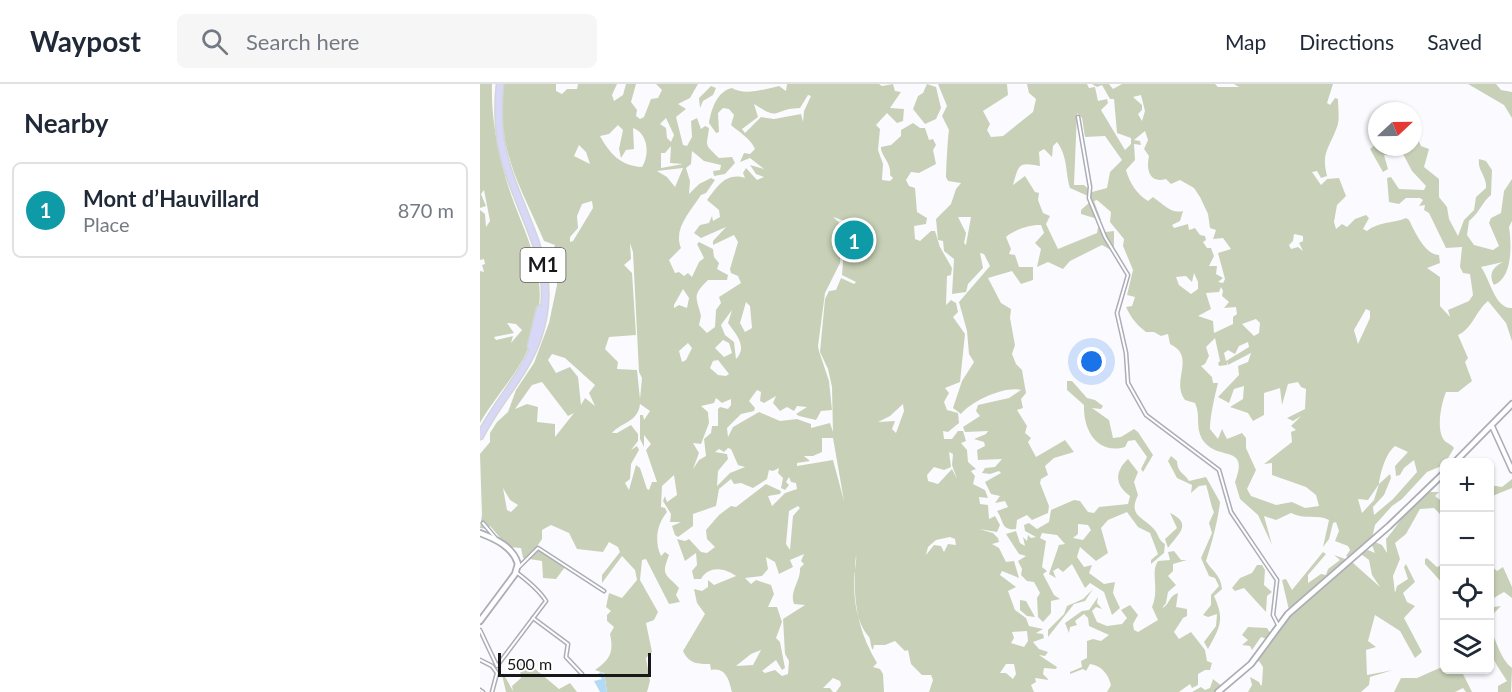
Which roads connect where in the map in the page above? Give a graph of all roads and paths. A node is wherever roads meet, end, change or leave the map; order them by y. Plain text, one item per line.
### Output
1 (498, 84) edge
2 (1078, 117) dead end
3 (1512, 404) edge
4 (1492, 426) junction
5 (480, 428) edge
6 (480, 436) edge
7 (1459, 458) edge
8 (1512, 470) edge
9 (1440, 477) edge
10 (483, 523) dead end
11 (480, 533) edge
12 (498, 541) junction
13 (516, 570) junction
14 (604, 591) dead end
15 (533, 618) junction
16 (480, 621) edge
17 (1278, 625) junction
18 (480, 630) edge
19 (480, 660) edge
20 (496, 667) junction
21 (582, 674) dead end
22 (492, 692) edge
23 (1218, 692) edge

1 - 5 highway, M1
1 - 6 highway, M1
2 - 17 street
3 - 4 main road
4 - 7 main road
4 - 8 street
9 - 17 main road
10 - 12 street
11 - 12 main road
12 - 13 main road
13 - 14 street
13 - 15 street
13 - 16 main road
15 - 20 street
15 - 21 street
17 - 23 main road
18 - 20 street
19 - 20 street
20 - 22 street

